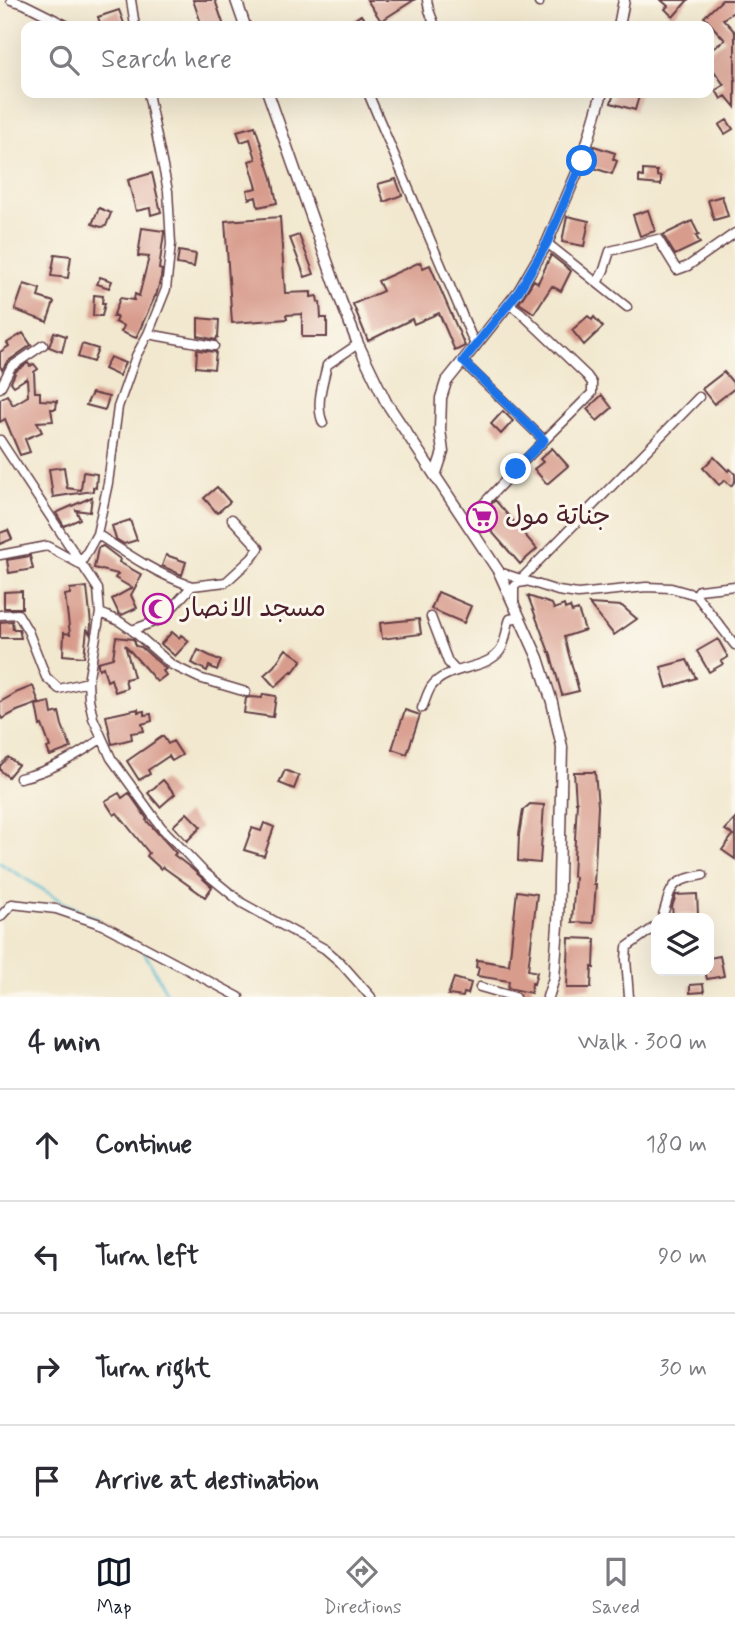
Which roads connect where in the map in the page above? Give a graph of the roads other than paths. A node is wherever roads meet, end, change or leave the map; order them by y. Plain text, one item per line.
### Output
1 (11, 0) edge
2 (131, 0) edge
3 (236, 0) edge
4 (427, 0) edge
5 (624, 0) edge
6 (58, 21) edge
7 (134, 21) edge
8 (243, 21) edge
9 (433, 21) edge
10 (620, 21) edge
11 (149, 98) edge
12 (270, 98) edge
13 (370, 98) edge
14 (601, 98) edge
15 (735, 233) edge
16 (547, 243) junction
17 (597, 283) junction
18 (509, 304) junction
19 (626, 307) dead end
20 (148, 334) junction
21 (358, 344) junction
22 (43, 345) dead end
23 (475, 345) junction
24 (214, 346) dead end
25 (463, 361) junction
26 (0, 388) edge
27 (699, 397) dead end
28 (323, 423) dead end
29 (0, 440) edge
30 (544, 440) junction
31 (435, 475) junction
32 (232, 519) dead end
33 (466, 522) junction
34 (97, 534) junction
35 (0, 555) edge
36 (80, 565) junction
37 (499, 572) junction
38 (521, 579) junction
39 (531, 582) junction
40 (192, 586) junction
41 (735, 586) edge
42 (696, 595) junction
43 (515, 606) junction
44 (100, 613) junction
45 (0, 615) edge
46 (431, 617) dead end
47 (520, 617) junction
48 (132, 630) junction
49 (735, 645) edge
50 (456, 671) junction
51 (88, 682) junction
52 (246, 692) dead end
53 (422, 708) dead end
54 (102, 739) junction
55 (20, 778) dead end
56 (703, 875) dead end
57 (664, 913) edge
58 (0, 917) edge
59 (651, 930) edge
60 (554, 978) junction
61 (480, 987) dead end
62 (239, 997) edge
63 (371, 997) edge
64 (515, 997) edge
65 (548, 997) edge
66 (558, 997) edge
67 (629, 997) edge

1 - 6 street
2 - 7 street
3 - 8 street
4 - 9 street
5 - 10 street
11 - 20 street
12 - 21 street
13 - 23 street
14 - 16 street
15 - 17 street
16 - 17 street
16 - 18 street
17 - 19 street
18 - 23 street
18 - 30 street
20 - 24 street
20 - 34 street
21 - 28 street
21 - 31 street
22 - 26 street
23 - 25 street
25 - 30 street
25 - 31 street
27 - 38 street
29 - 36 street
30 - 33 street
31 - 33 street
32 - 40 street
33 - 37 street
34 - 36 street
34 - 40 street
35 - 36 street
36 - 44 street
37 - 38 street
37 - 43 street
38 - 39 street
39 - 42 street
39 - 43 street
40 - 48 street
41 - 42 street
42 - 49 street
43 - 47 street
44 - 48 street
44 - 51 street
45 - 51 street
46 - 50 street
47 - 50 street
47 - 60 street
48 - 52 street
50 - 53 street
51 - 54 street
54 - 55 street
54 - 63 street
56 - 57 street
58 - 62 street
59 - 67 street
60 - 65 street
60 - 66 street
61 - 64 street

